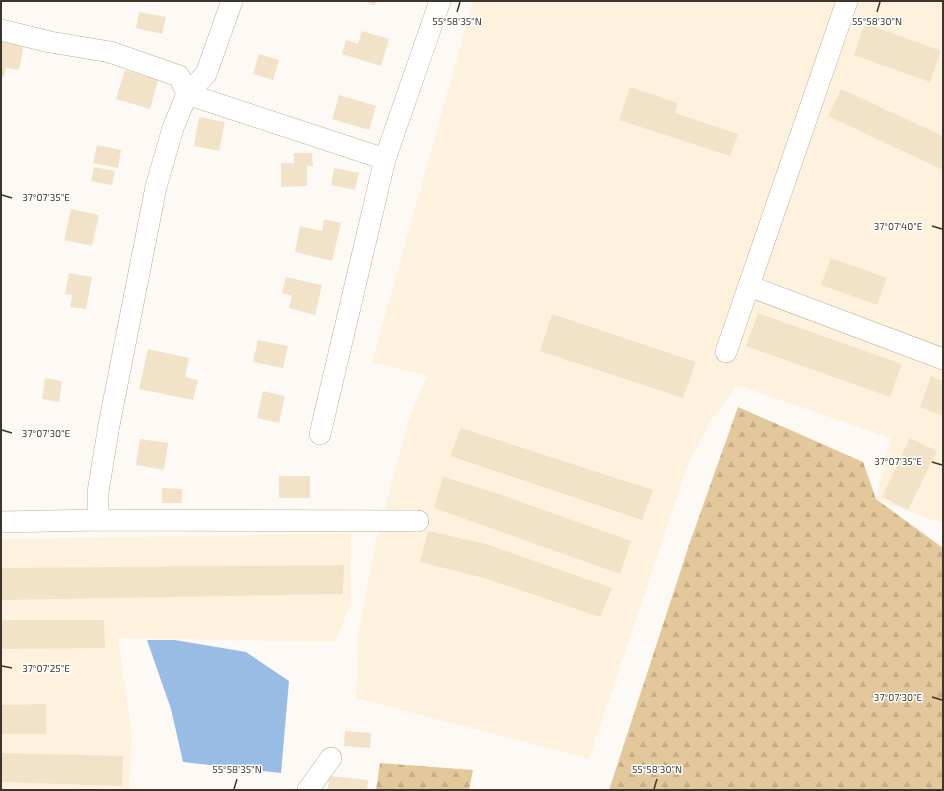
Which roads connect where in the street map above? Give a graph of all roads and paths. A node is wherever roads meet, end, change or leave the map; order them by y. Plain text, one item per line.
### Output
1 (232, 1) edge
2 (440, 1) edge
3 (847, 1) edge
4 (1, 30) edge
5 (187, 94) junction
6 (385, 159) junction
7 (748, 286) junction
8 (726, 352) dead end
9 (943, 359) edge
10 (320, 434) dead end
11 (98, 520) junction
12 (418, 521) dead end
13 (1, 522) edge
14 (331, 758) dead end
15 (308, 790) edge

1 - 5 street
2 - 6 street
3 - 7 street
4 - 5 street
5 - 6 street
5 - 11 street
6 - 10 street
7 - 8 street
7 - 9 street
11 - 12 street
11 - 13 street
14 - 15 street

